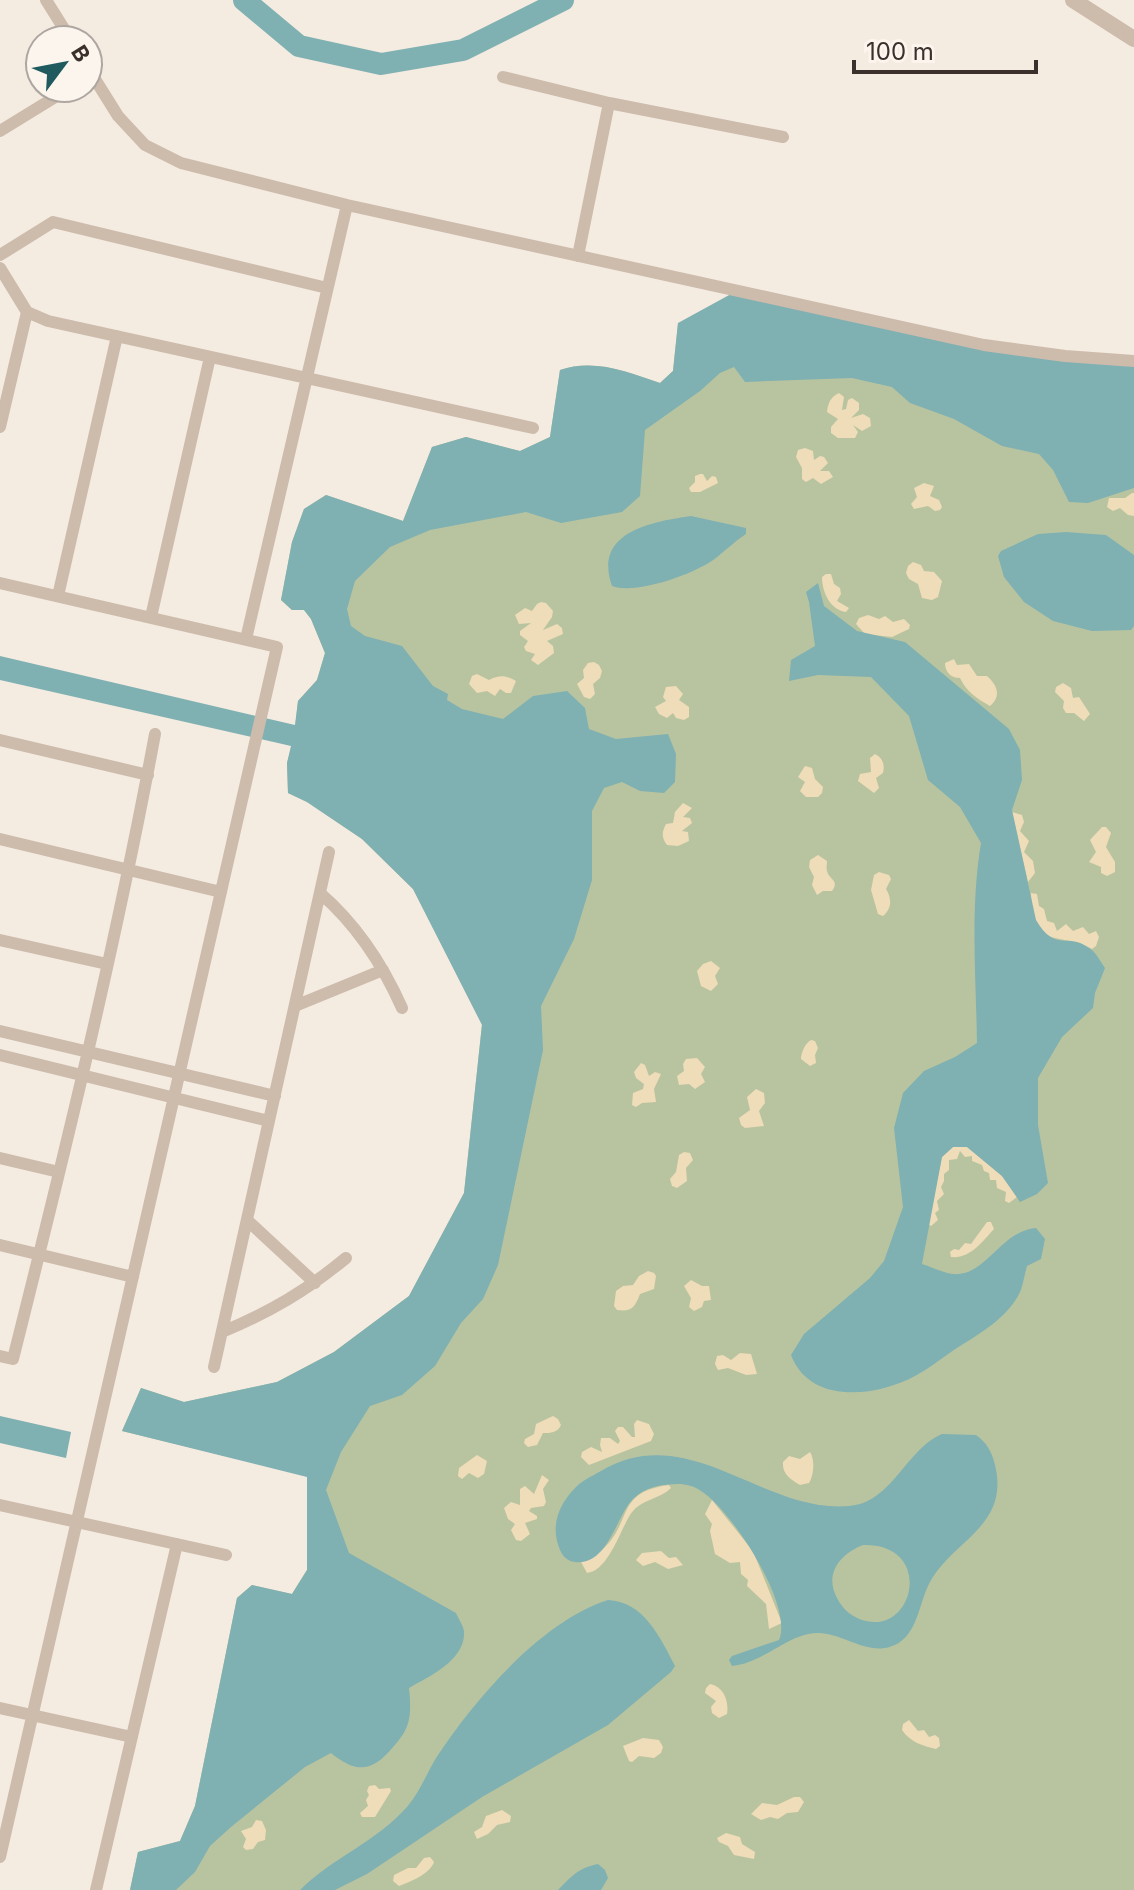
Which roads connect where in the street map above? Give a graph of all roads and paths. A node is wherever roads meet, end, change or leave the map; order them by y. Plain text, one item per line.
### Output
1 (46, 0) edge
2 (1073, 0) edge
3 (61, 24) edge
4 (1134, 39) edge
5 (503, 77) dead end
6 (104, 95) edge
7 (609, 103) junction
8 (44, 104) edge
9 (0, 131) edge
10 (783, 137) dead end
11 (347, 205) junction
12 (0, 255) edge
13 (578, 256) junction
14 (0, 268) edge
15 (327, 288) junction
16 (27, 312) junction
17 (117, 336) junction
18 (210, 357) junction
19 (1134, 361) edge
20 (305, 378) junction
21 (0, 427) edge
22 (533, 428) dead end
23 (0, 583) edge
24 (58, 596) junction
25 (151, 617) junction
26 (246, 639) junction
27 (155, 734) dead end
28 (0, 740) edge
29 (148, 775) junction
30 (0, 839) edge
31 (329, 852) dead end
32 (130, 870) junction
33 (221, 892) junction
34 (320, 893) junction
35 (0, 940) edge
36 (107, 964) junction
37 (383, 970) junction
38 (295, 1006) junction
39 (402, 1008) dead end
40 (0, 1031) edge
41 (86, 1051) junction
42 (0, 1055) edge
43 (180, 1072) junction
44 (81, 1074) junction
45 (275, 1096) junction
46 (174, 1097) junction
47 (269, 1121) junction
48 (0, 1158) edge
49 (59, 1172) junction
50 (247, 1220) junction
51 (0, 1245) edge
52 (39, 1254) junction
53 (346, 1258) dead end
54 (133, 1277) junction
55 (315, 1283) junction
56 (222, 1332) junction
57 (0, 1356) edge
58 (214, 1367) dead end
59 (0, 1505) edge
60 (77, 1522) junction
61 (177, 1544) junction
62 (226, 1555) dead end
63 (0, 1708) edge
64 (33, 1715) junction
65 (132, 1737) junction
66 (0, 1857) edge
67 (96, 1890) edge

1 - 3 street
2 - 4 street
5 - 7 street
6 - 11 street
7 - 10 street
7 - 13 street
8 - 9 street
11 - 13 street
11 - 15 street
12 - 15 street
13 - 19 street
14 - 16 street
15 - 20 street
16 - 17 street
16 - 21 street
17 - 18 street
17 - 24 street
18 - 20 street
18 - 25 street
20 - 22 street
20 - 26 street
23 - 24 street
24 - 25 street
25 - 26 street
26 - 33 street
27 - 29 street
28 - 29 street
29 - 32 street
30 - 32 street
31 - 34 street
32 - 33 street
32 - 36 street
33 - 43 street
34 - 37 street
34 - 38 street
35 - 36 street
36 - 41 street
37 - 38 street
37 - 39 street
38 - 45 street
40 - 41 street
41 - 43 street
41 - 44 street
42 - 44 street
43 - 45 street
43 - 46 street
44 - 46 street
44 - 49 street
45 - 47 street
46 - 47 street
46 - 54 street
47 - 50 street
48 - 49 street
49 - 52 street
50 - 55 street
50 - 56 street
51 - 52 street
52 - 54 street
52 - 57 street
53 - 55 street
54 - 60 street
55 - 56 street
56 - 58 street
59 - 60 street
60 - 61 street
60 - 64 street
61 - 62 street
61 - 65 street
63 - 64 street
64 - 65 street
64 - 66 street
65 - 67 street

